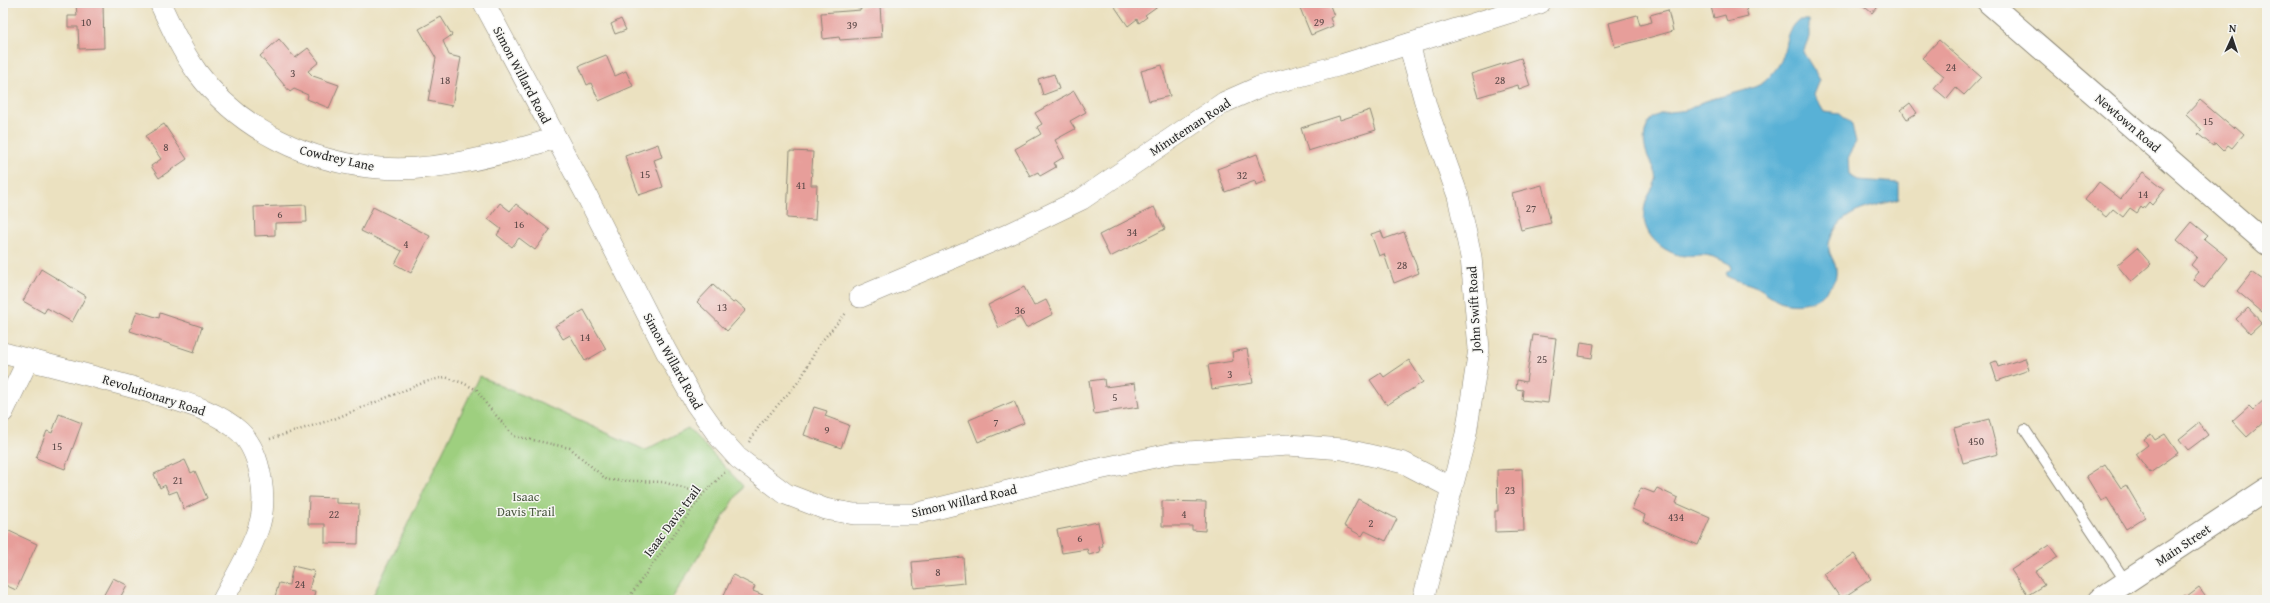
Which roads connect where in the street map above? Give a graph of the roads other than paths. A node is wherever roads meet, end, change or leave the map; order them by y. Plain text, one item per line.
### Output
1 (160, 3) edge
2 (484, 3) edge
3 (1540, 3) edge
4 (1989, 3) edge
5 (1409, 44) junction
6 (556, 138) junction
7 (2267, 244) edge
8 (860, 297) road end
9 (3, 354) edge
10 (28, 360) junction
11 (3, 412) edge
12 (2025, 430) dead end
13 (1452, 488) junction
14 (2267, 489) edge
15 (2126, 582) junction
16 (223, 600) edge
17 (1423, 600) edge
18 (2099, 600) edge

1 - 6 street, Cowdrey Lane
2 - 6 street, Simon Willard Road
3 - 5 street, Minuteman Road
4 - 7 street, Newtown Road
5 - 8 street, Minuteman Road
5 - 13 street, John Swift Road
6 - 13 street, Simon Willard Road
9 - 10 street, Revolutionary Road
10 - 11 street
10 - 16 street, Revolutionary Road
12 - 15 lane
13 - 17 street, John Swift Road
14 - 15 street, Main Street
15 - 18 street, Main Street

